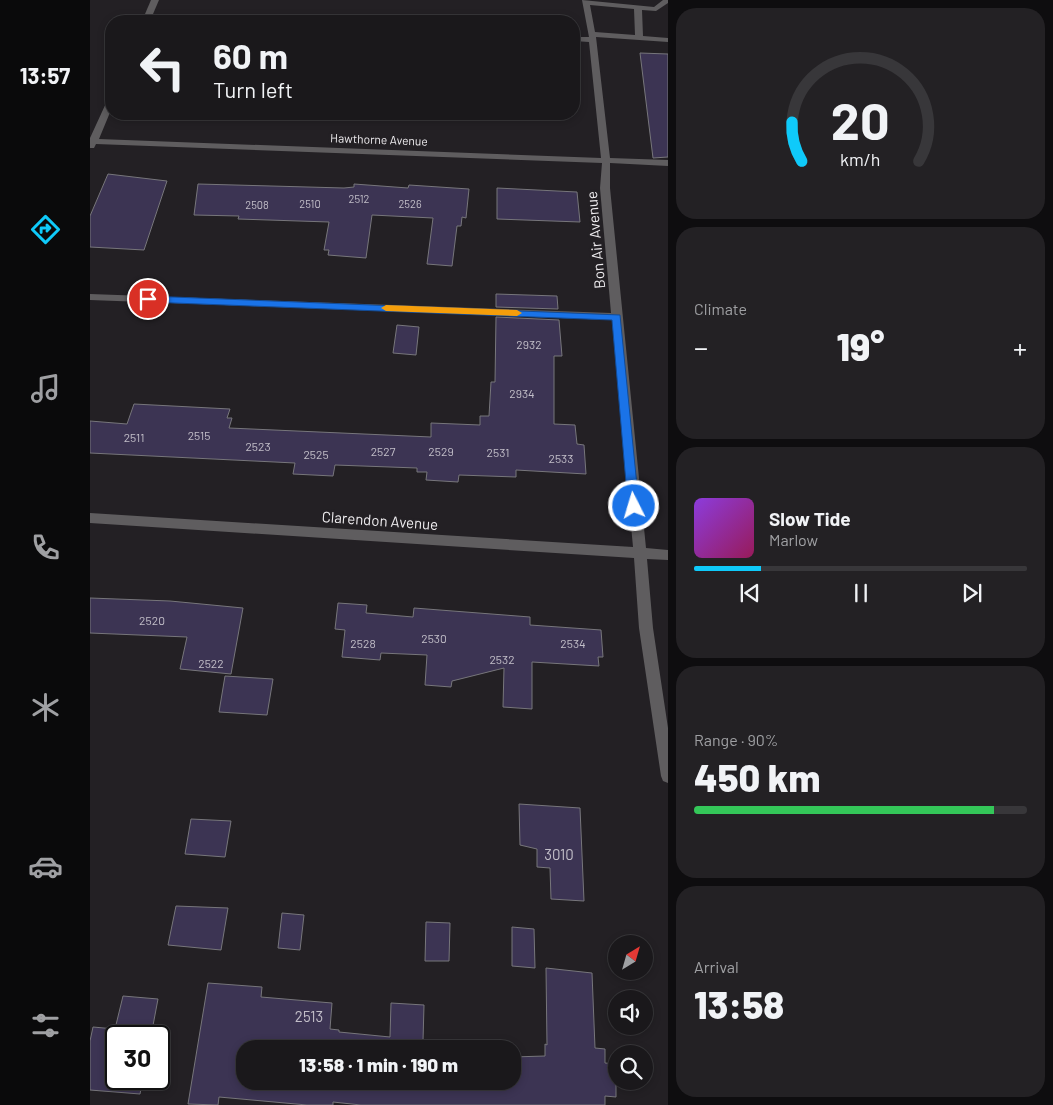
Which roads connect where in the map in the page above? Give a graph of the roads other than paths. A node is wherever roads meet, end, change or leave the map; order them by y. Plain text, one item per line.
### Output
1 (155, 0) edge
2 (668, 0) edge
3 (586, 1) edge
4 (606, 2) edge
5 (638, 7) junction
6 (149, 15) edge
7 (593, 37) junction
8 (580, 38) edge
9 (639, 38) junction
10 (668, 40) edge
11 (105, 114) edge
12 (91, 143) edge
13 (606, 161) junction
14 (668, 163) edge
15 (90, 297) edge
16 (617, 317) junction
17 (90, 518) edge
18 (640, 553) junction
19 (668, 555) edge
20 (668, 776) edge

1 - 6 street
2 - 5 street
3 - 4 street
3 - 7 street, Bon Air Avenue
4 - 5 street
5 - 9 street
7 - 8 street
7 - 9 street
7 - 13 street, Bon Air Avenue
9 - 10 street
11 - 12 street
12 - 13 street, Hawthorne Avenue
13 - 14 street, Hawthorne Avenue
13 - 16 street, Bon Air Avenue
15 - 16 street
16 - 18 street, Bon Air Avenue
17 - 18 street, Clarendon Avenue
18 - 19 street, Clarendon Avenue
18 - 20 street, Bon Air Avenue

